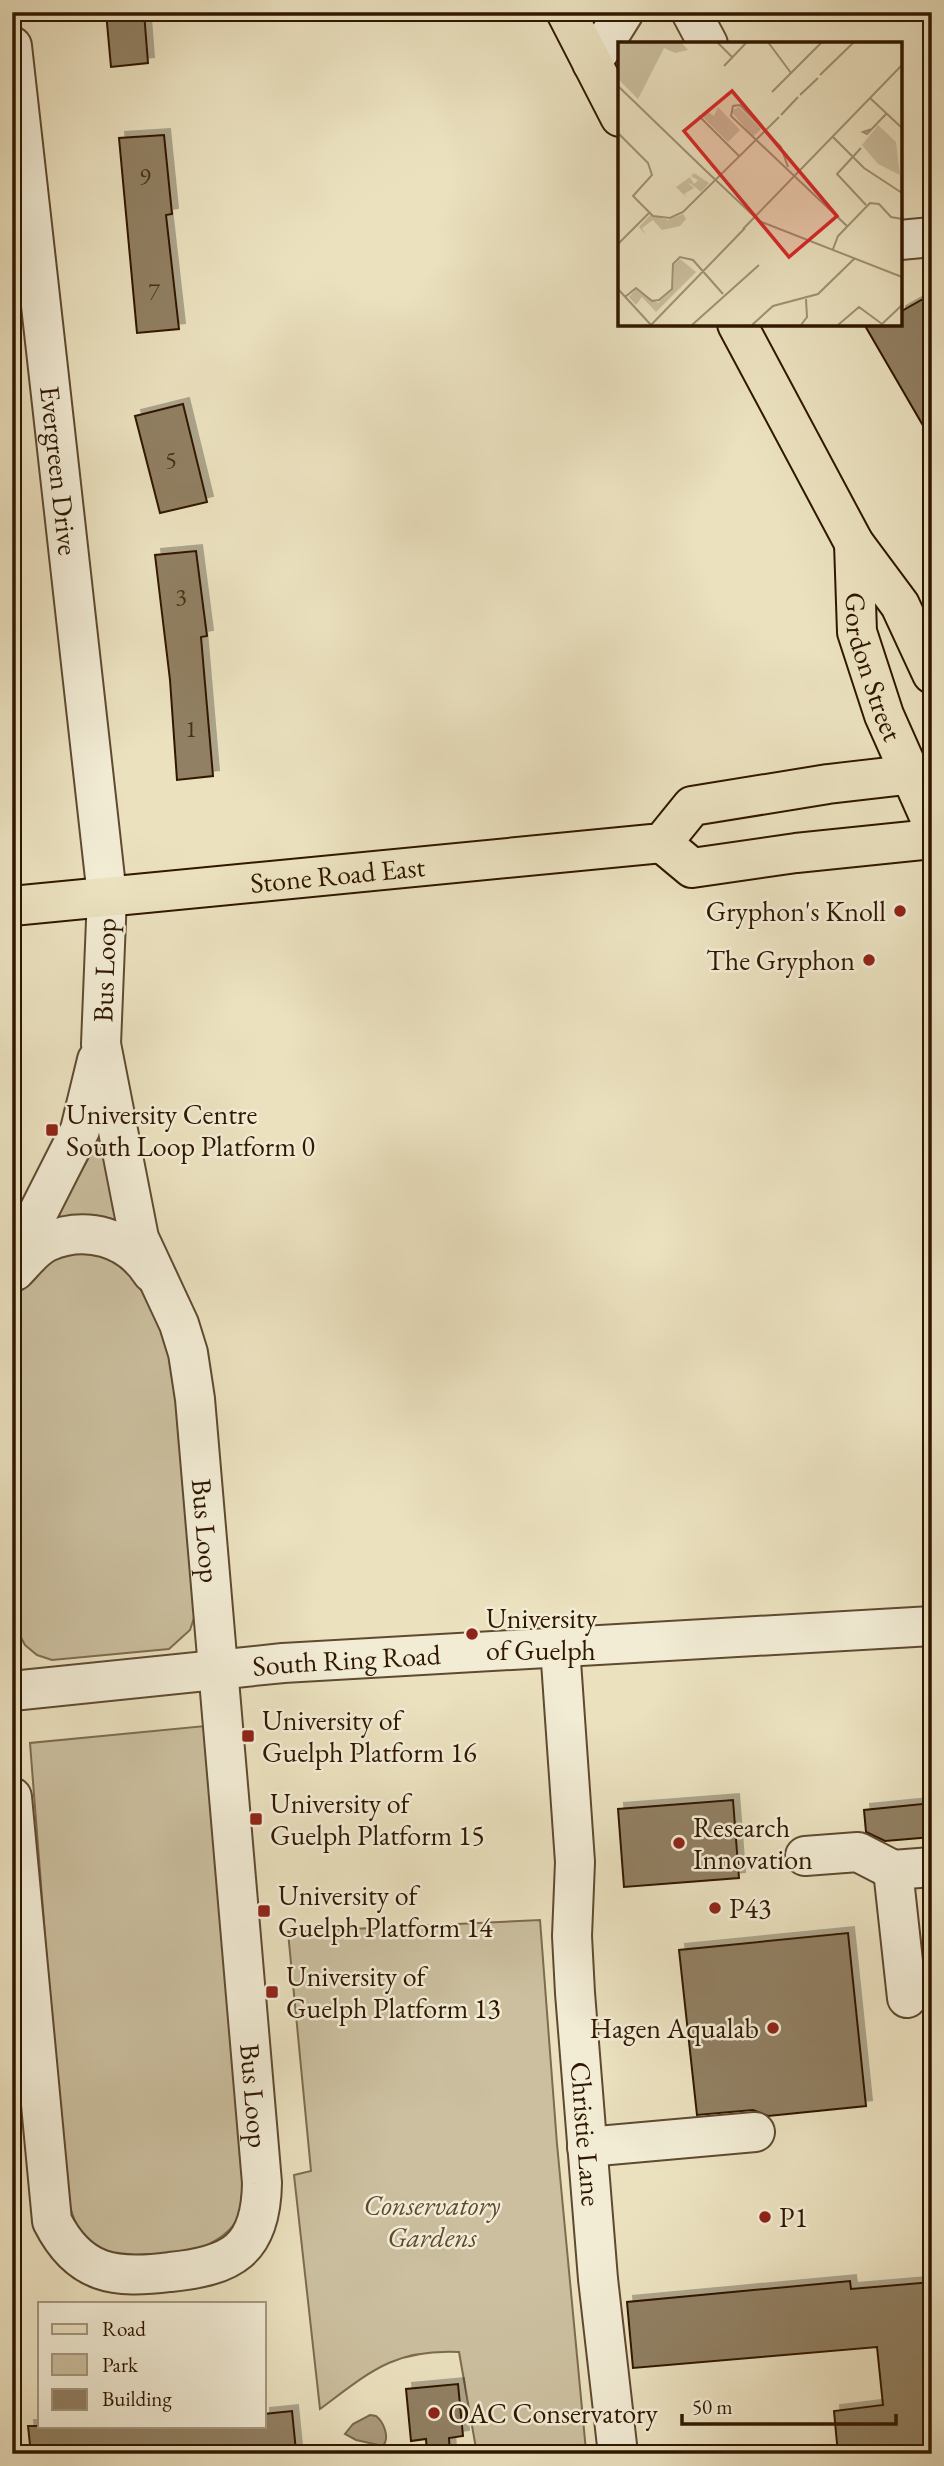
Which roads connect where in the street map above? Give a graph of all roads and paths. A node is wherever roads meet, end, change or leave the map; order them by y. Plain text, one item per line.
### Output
1 (566, 12) edge
2 (624, 12) edge
3 (12, 46) edge
4 (592, 63) junction
5 (618, 113) edge
6 (932, 237) edge
7 (902, 240) edge
8 (738, 326) edge
9 (854, 543) junction
10 (932, 674) edge
11 (921, 773) edge
12 (932, 823) edge
13 (932, 839) edge
14 (662, 843) junction
15 (107, 896) junction
16 (12, 906) edge
17 (101, 1044) junction
18 (12, 1264) edge
19 (12, 1274) edge
20 (169, 1298) junction
21 (932, 1626) edge
22 (560, 1647) junction
23 (217, 1671) junction
24 (12, 1691) edge
25 (12, 1797) edge
26 (805, 1856) dead end
27 (932, 1867) edge
28 (893, 1870) junction
29 (907, 1998) dead end
30 (754, 2132) dead end
31 (587, 2147) junction
32 (618, 2454) edge

1 - 4 main road
2 - 4 street
3 - 15 street, Evergreen Drive
4 - 5 main road
6 - 7 street
8 - 9 main road, Gordon Street
9 - 10 main road, Gordon Street
9 - 11 main road, Gordon Street
11 - 12 main road, Gordon Street
11 - 14 main road
13 - 14 main road
14 - 15 main road, Stone Road East
15 - 16 main road, Stone Road East
15 - 17 street, Bus Loop
17 - 18 street, Bus Loop
17 - 20 street, Bus Loop
19 - 20 street, Bus Loop
20 - 23 street, Bus Loop
21 - 22 street, South Ring Road
22 - 23 street, South Ring Road
22 - 31 street, Christie Lane
23 - 24 street, South Ring Road
23 - 25 street, Bus Loop
26 - 28 street
27 - 28 street
28 - 29 street
30 - 31 street
31 - 32 street, Christie Lane

